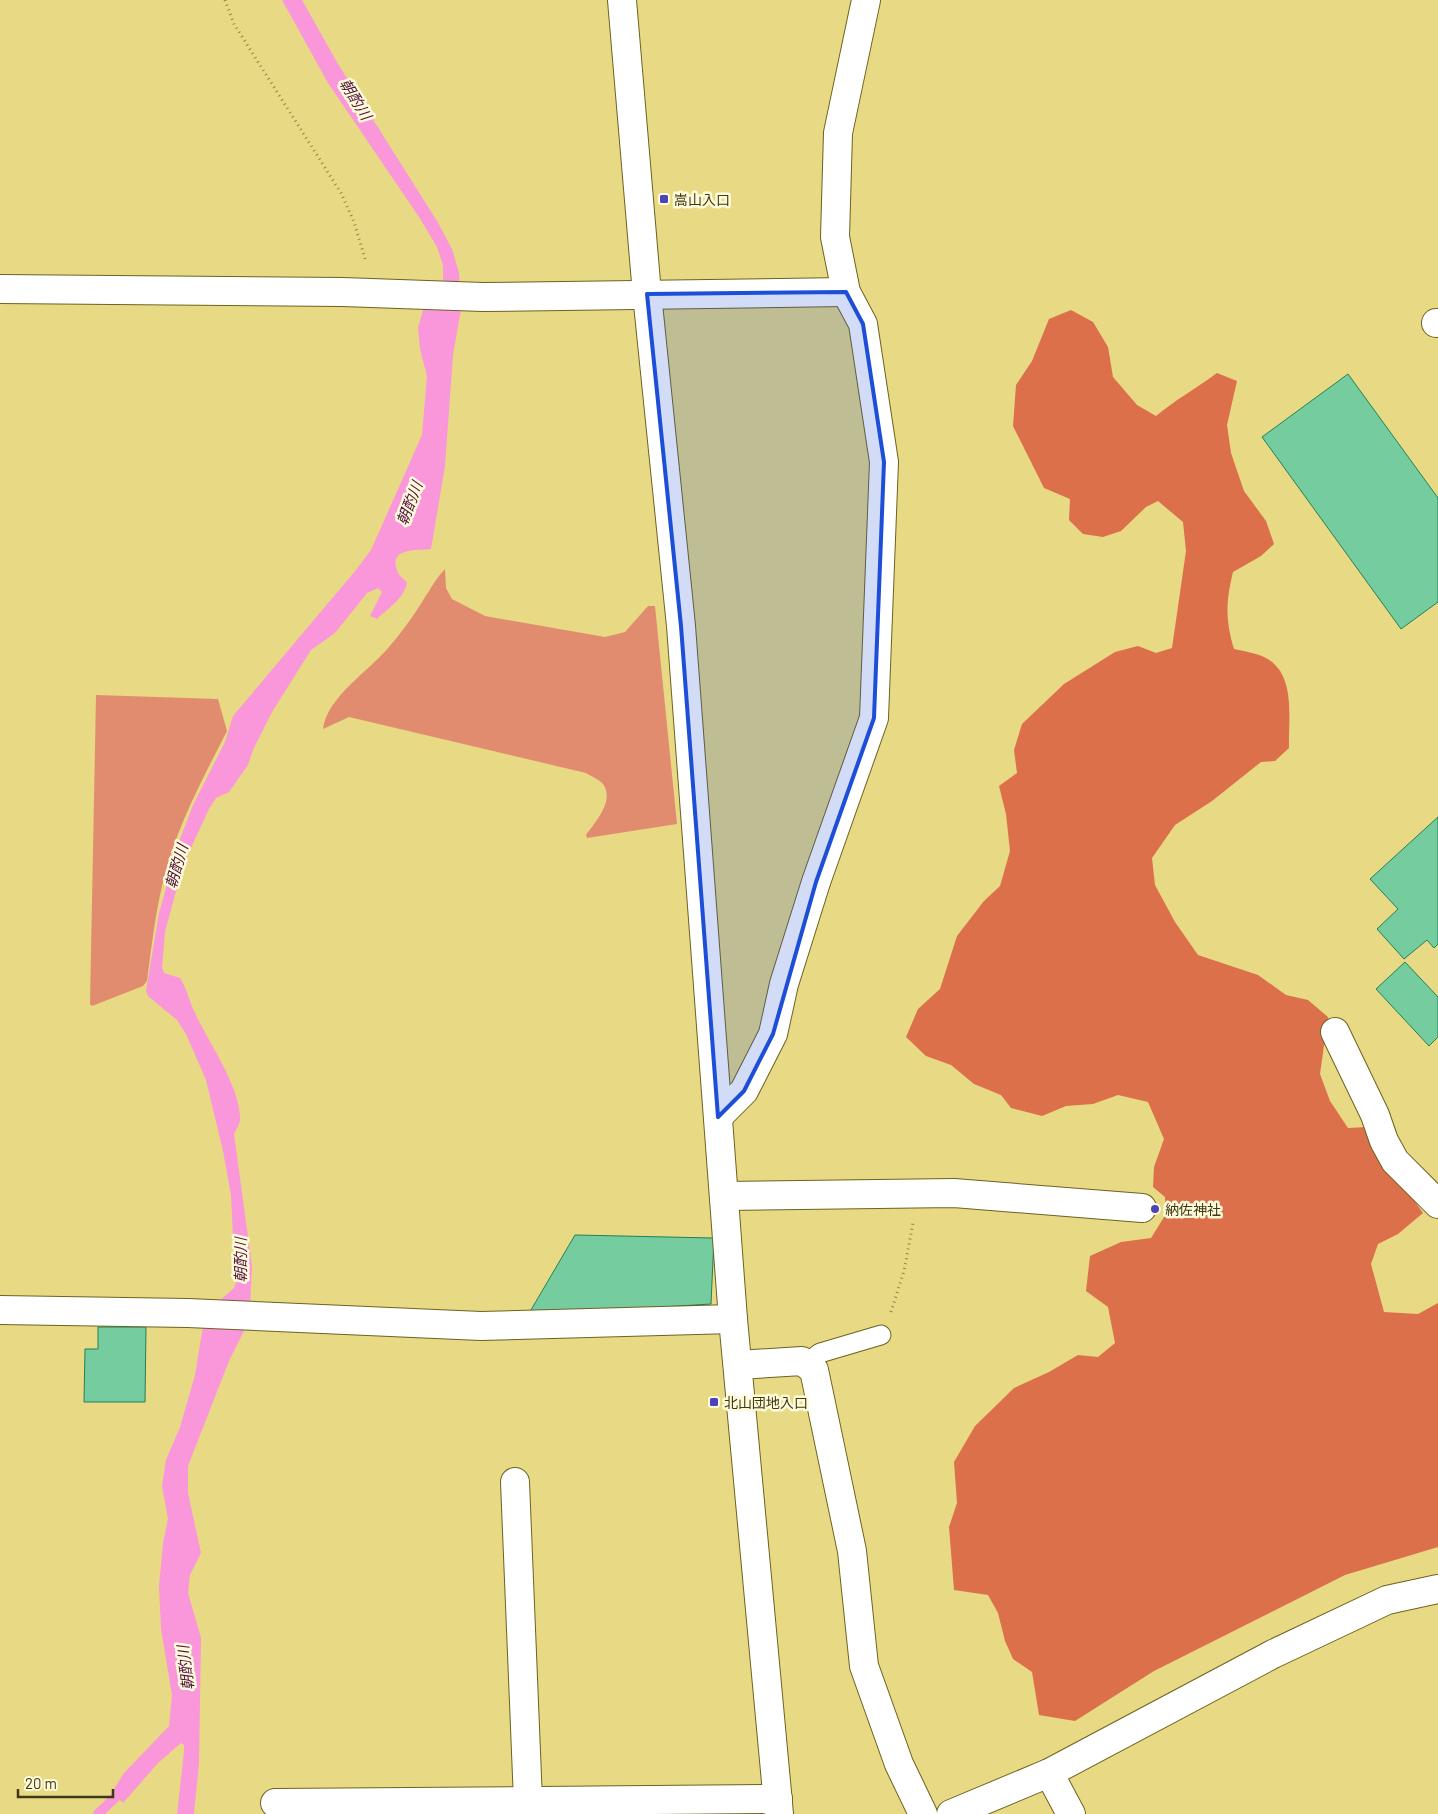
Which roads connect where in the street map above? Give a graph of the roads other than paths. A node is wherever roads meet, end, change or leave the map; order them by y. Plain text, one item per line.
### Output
1 (622, 0) edge
2 (866, 0) edge
3 (0, 289) edge
4 (846, 292) junction
5 (647, 294) junction
6 (1335, 1032) dead end
7 (718, 1117) junction
8 (724, 1196) junction
9 (1438, 1204) edge
10 (1142, 1208) dead end
11 (0, 1310) edge
12 (733, 1319) junction
13 (876, 1336) road end
14 (807, 1362) junction
15 (738, 1366) junction
16 (514, 1482) dead end
17 (1438, 1589) edge
18 (1049, 1773) junction
19 (528, 1801) junction
20 (276, 1803) dead end
21 (778, 1807) edge
22 (923, 1814) edge
23 (952, 1814) edge
24 (1071, 1814) edge

1 - 5 street
2 - 4 street
3 - 5 street
4 - 5 street
4 - 7 street
5 - 7 street
6 - 9 street
7 - 8 street
8 - 10 street
8 - 12 street
11 - 12 street
12 - 15 street
13 - 14 lane
14 - 15 street
14 - 22 street
15 - 21 street
16 - 19 street
17 - 18 street
18 - 23 street
18 - 24 street
19 - 20 street
19 - 21 street

